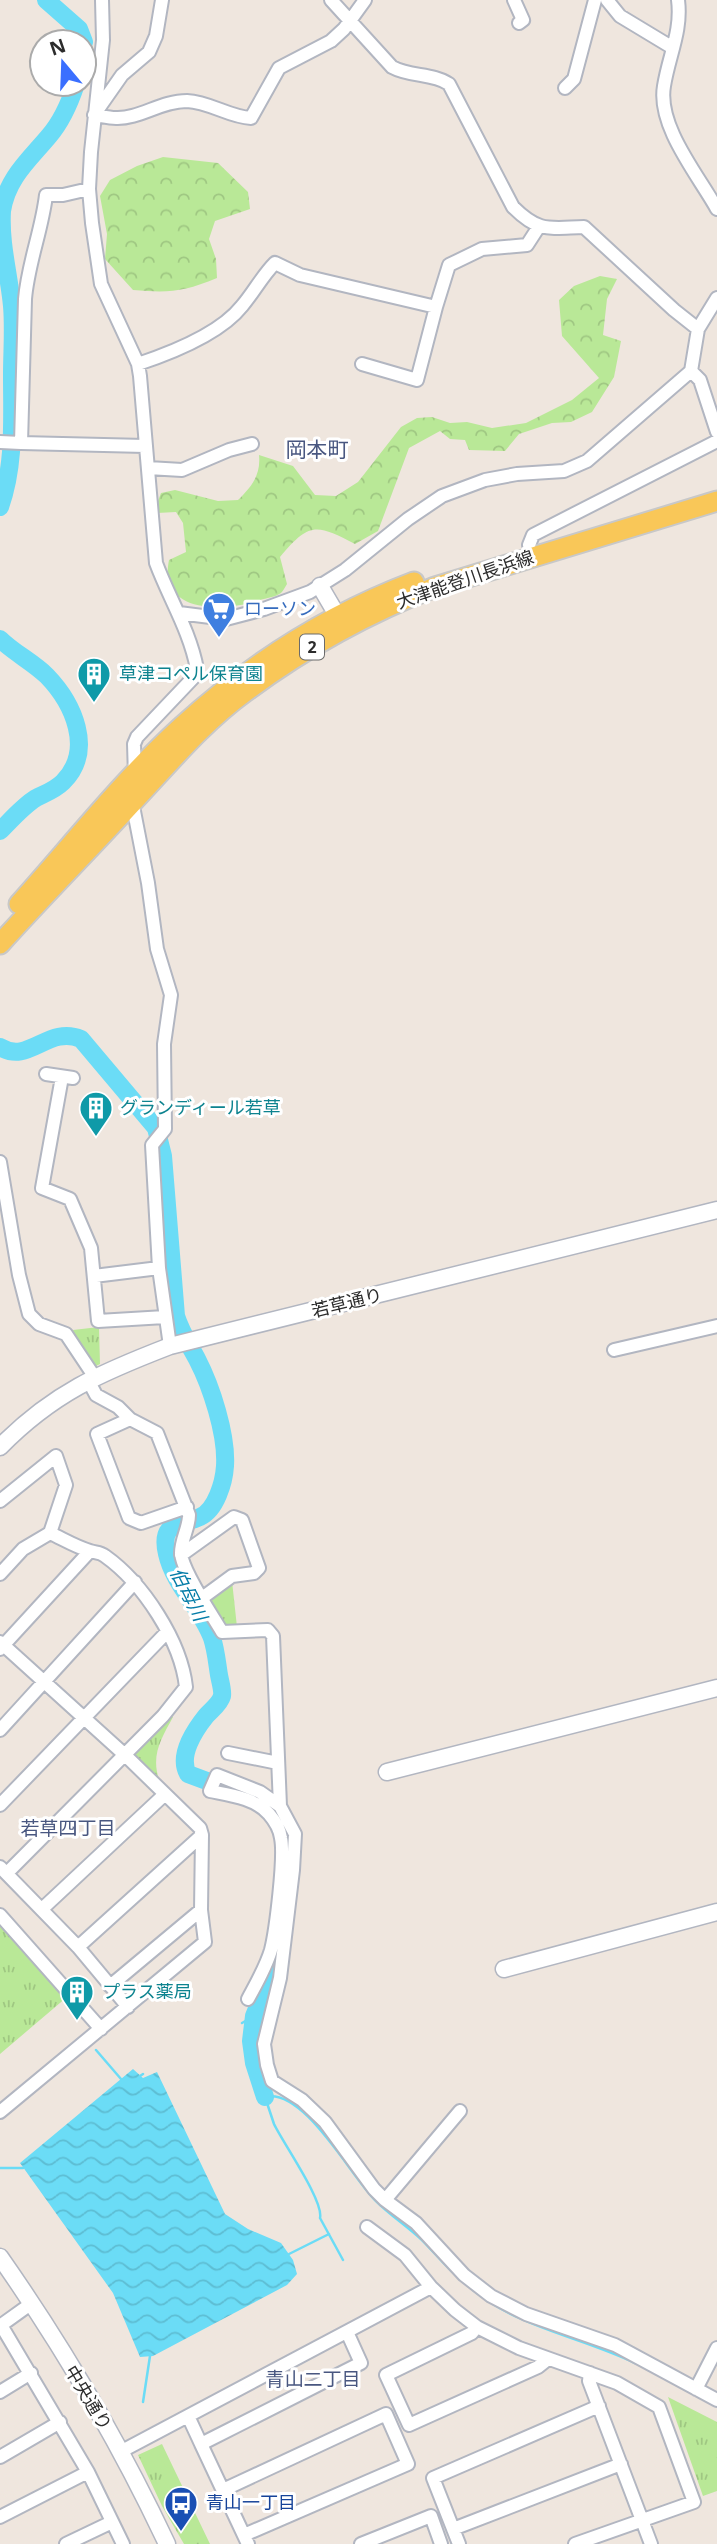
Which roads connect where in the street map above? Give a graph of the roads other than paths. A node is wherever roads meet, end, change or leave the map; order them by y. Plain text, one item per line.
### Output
1 (102, 0) edge
2 (162, 0) edge
3 (331, 0) edge
4 (365, 0) edge
5 (514, 0) edge
6 (595, 0) edge
7 (607, 0) edge
8 (678, 0) edge
9 (350, 21) junction
10 (519, 23) dead end
11 (673, 48) junction
12 (565, 88) dead end
13 (94, 115) junction
14 (89, 190) junction
15 (716, 206) edge
16 (538, 228) junction
17 (717, 298) edge
18 (436, 307) junction
19 (698, 329) junction
20 (138, 363) junction
21 (362, 364) dead end
22 (691, 371) junction
23 (717, 432) edge
24 (717, 441) edge
25 (0, 442) edge
26 (21, 443) junction
27 (253, 444) dead end
28 (145, 446) junction
29 (148, 468) junction
30 (717, 488) edge
31 (717, 501) edge
32 (528, 545) junction
33 (320, 586) junction
34 (179, 613) junction
35 (337, 615) junction
36 (135, 774) junction
37 (132, 803) junction
38 (0, 925) edge
39 (0, 944) edge
40 (46, 1074) dead end
41 (0, 1162) edge
42 (717, 1210) edge
43 (159, 1268) junction
44 (94, 1276) junction
45 (165, 1317) junction
46 (717, 1326) edge
47 (181, 1344) junction
48 (614, 1350) dead end
49 (91, 1378) junction
50 (131, 1419) junction
51 (0, 1447) edge
52 (0, 1501) edge
53 (188, 1515) junction
54 (50, 1533) junction
55 (90, 1551) junction
56 (181, 1555) junction
57 (0, 1574) edge
58 (135, 1582) junction
59 (202, 1598) junction
60 (167, 1632) junction
61 (1, 1645) edge
62 (44, 1681) junction
63 (717, 1688) edge
64 (84, 1717) junction
65 (0, 1730) edge
66 (228, 1753) dead end
67 (125, 1755) junction
68 (278, 1763) junction
69 (387, 1772) dead end
70 (164, 1795) junction
71 (0, 1805) edge
72 (280, 1806) junction
73 (202, 1835) junction
74 (3, 1870) edge
75 (42, 1909) junction
76 (201, 1910) junction
77 (717, 1912) edge
78 (0, 1915) edge
79 (78, 1947) junction
80 (504, 1969) dead end
81 (110, 1986) junction
82 (248, 2000) dead end
83 (128, 2007) junction
84 (101, 2029) junction
85 (460, 2111) dead end
86 (0, 2112) edge
87 (385, 2200) junction
88 (367, 2227) dead end
89 (0, 2257) edge
90 (431, 2287) junction
91 (32, 2303) junction
92 (1, 2325) edge
93 (477, 2327) junction
94 (347, 2332) junction
95 (717, 2348) edge
96 (548, 2359) junction
97 (31, 2373) junction
98 (590, 2373) junction
99 (696, 2389) junction
100 (0, 2392) edge
101 (717, 2400) edge
102 (599, 2406) junction
103 (187, 2416) junction
104 (60, 2422) junction
105 (201, 2444) junction
106 (120, 2452) junction
107 (0, 2457) edge
108 (621, 2464) junction
109 (88, 2472) junction
110 (223, 2490) junction
111 (0, 2517) edge
112 (643, 2520) junction
113 (112, 2522) junction
114 (453, 2529) junction
115 (246, 2540) edge
116 (66, 2544) edge
117 (123, 2544) edge
118 (167, 2544) edge
119 (361, 2544) edge
120 (441, 2544) edge
121 (459, 2544) edge
122 (575, 2544) edge
123 (651, 2544) edge

1 - 13 street
2 - 13 street
3 - 9 street
4 - 9 street
5 - 10 street
6 - 12 street
7 - 11 street
8 - 11 street
9 - 13 street
9 - 16 street
11 - 15 street
13 - 14 street
14 - 20 street
14 - 26 street
16 - 18 street
16 - 19 street
17 - 19 street
18 - 20 street
18 - 21 street
19 - 22 street
20 - 28 street
22 - 23 street
22 - 33 street
24 - 32 street
25 - 26 street
26 - 28 street
27 - 29 street
28 - 29 street
29 - 34 street
30 - 32 main road, 大津能登川長浜線 / 2
31 - 37 main road, 大津能登川長浜線 / 2
32 - 35 main road, 大津能登川長浜線 / 2
33 - 34 street
33 - 35 street
34 - 36 street
35 - 36 main road, 大津能登川長浜線 / 2
36 - 37 street
36 - 38 main road, 大津能登川長浜線 / 2
37 - 39 main road, 大津能登川長浜線 / 2
37 - 43 street
40 - 44 street
41 - 49 street
42 - 47 street, 若草通り
43 - 44 street
43 - 45 street
44 - 45 street
45 - 47 street
46 - 48 street
47 - 49 street, 若草通り
49 - 50 street
49 - 51 street, 若草通り
50 - 53 street
50 - 53 street
52 - 54 street
53 - 56 street
54 - 55 street
54 - 57 street
55 - 58 street
55 - 61 street
56 - 59 street
56 - 59 street
58 - 60 street
58 - 62 street
59 - 68 street
60 - 64 street
60 - 67 street
61 - 62 street
62 - 64 street
62 - 65 street
63 - 69 street
64 - 67 street
64 - 71 street
66 - 68 street
67 - 70 street
67 - 74 street
68 - 72 street
70 - 73 street
70 - 75 street
72 - 82 street
72 - 87 street
73 - 76 street
73 - 79 street
74 - 75 street
75 - 79 street
76 - 81 street
76 - 83 street
77 - 80 street
78 - 84 street
79 - 81 street
81 - 83 street
83 - 84 street
84 - 86 street
85 - 87 street
87 - 99 street
88 - 90 street
89 - 91 street, 中央通り
90 - 93 street
90 - 94 street
91 - 92 street
91 - 106 street, 中央通り
92 - 97 street
93 - 96 street
93 - 96 street
94 - 103 street
94 - 105 street
95 - 99 street
96 - 98 street
97 - 100 street
97 - 104 street
98 - 102 street
98 - 112 street
99 - 101 street
102 - 108 street
102 - 114 street
103 - 105 street
103 - 106 street
104 - 107 street
104 - 109 street
105 - 110 street
106 - 118 street, 中央通り
108 - 112 street
108 - 114 street
109 - 111 street
109 - 113 street
110 - 115 street
110 - 115 street
112 - 122 street
112 - 123 street
113 - 116 street
113 - 117 street
114 - 121 street
119 - 120 street

